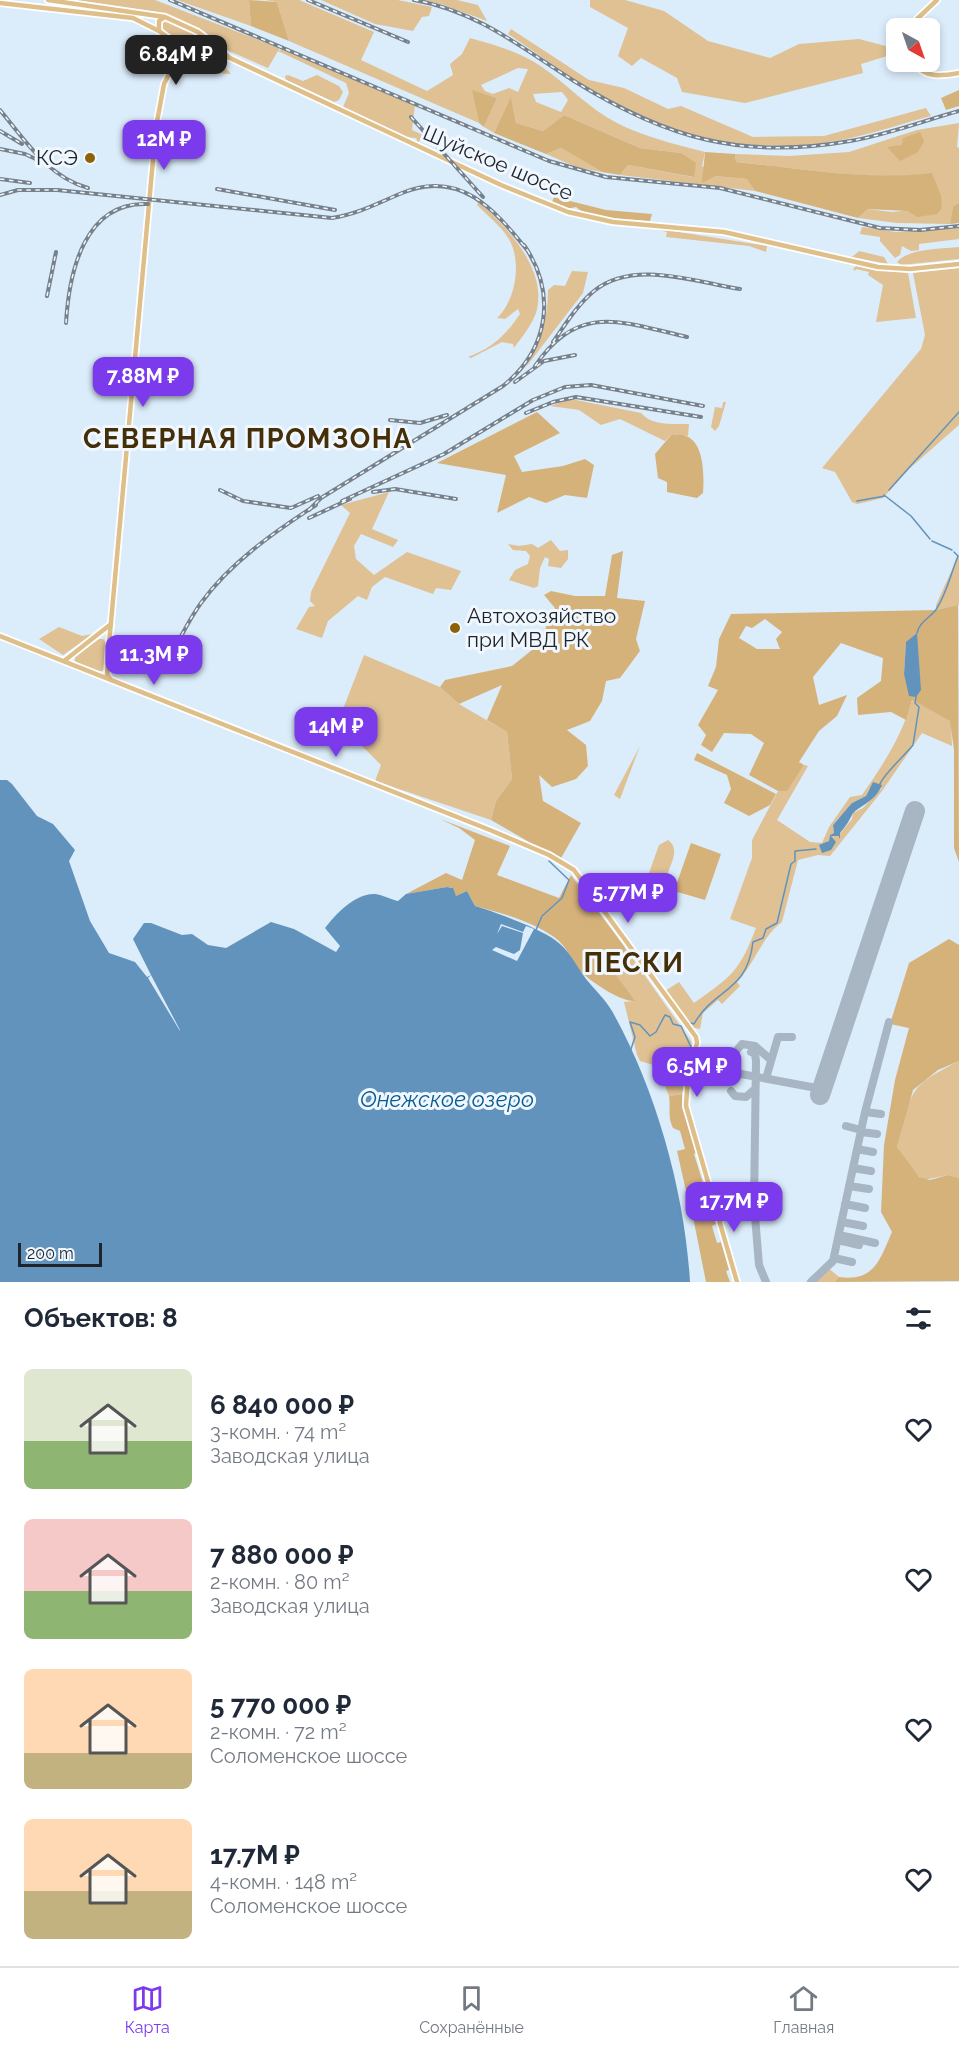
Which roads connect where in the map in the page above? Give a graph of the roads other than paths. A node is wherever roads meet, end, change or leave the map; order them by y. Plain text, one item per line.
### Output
1 (48, 0) edge
2 (937, 0) edge
3 (0, 3) edge
4 (97, 7) junction
5 (97, 14) junction
6 (165, 17) junction
7 (918, 18) edge
8 (159, 31) junction
9 (216, 45) junction
10 (182, 48) junction
11 (209, 56) junction
12 (230, 58) junction
13 (926, 72) edge
14 (959, 73) edge
15 (959, 264) edge
16 (111, 624) junction
17 (0, 636) edge
18 (99, 636) junction
19 (109, 644) junction
20 (74, 654) junction
21 (64, 661) junction
22 (74, 665) junction
23 (107, 670) junction
24 (98, 675) junction
25 (111, 680) junction
26 (737, 1282) edge

1 - 4 main road
2 - 7 main road
3 - 5 main road, Шуйское шоссе
4 - 5 main road
4 - 6 main road
5 - 8 main road, Шуйское шоссе
6 - 8 main road
6 - 9 main road
8 - 10 main road, Шуйское шоссе
9 - 11 main road
9 - 12 main road
10 - 11 main road, Шуйское шоссе
10 - 16 main road
11 - 12 main road, Шуйское шоссе
12 - 15 main road, Шуйское шоссе
13 - 14 main road
16 - 18 main road
16 - 19 main road
17 - 21 main road
18 - 19 main road
18 - 20 main road
19 - 23 main road
20 - 21 main road
20 - 22 main road
21 - 22 main road
22 - 24 main road
23 - 24 main road
23 - 25 main road
24 - 25 main road
25 - 26 main road

